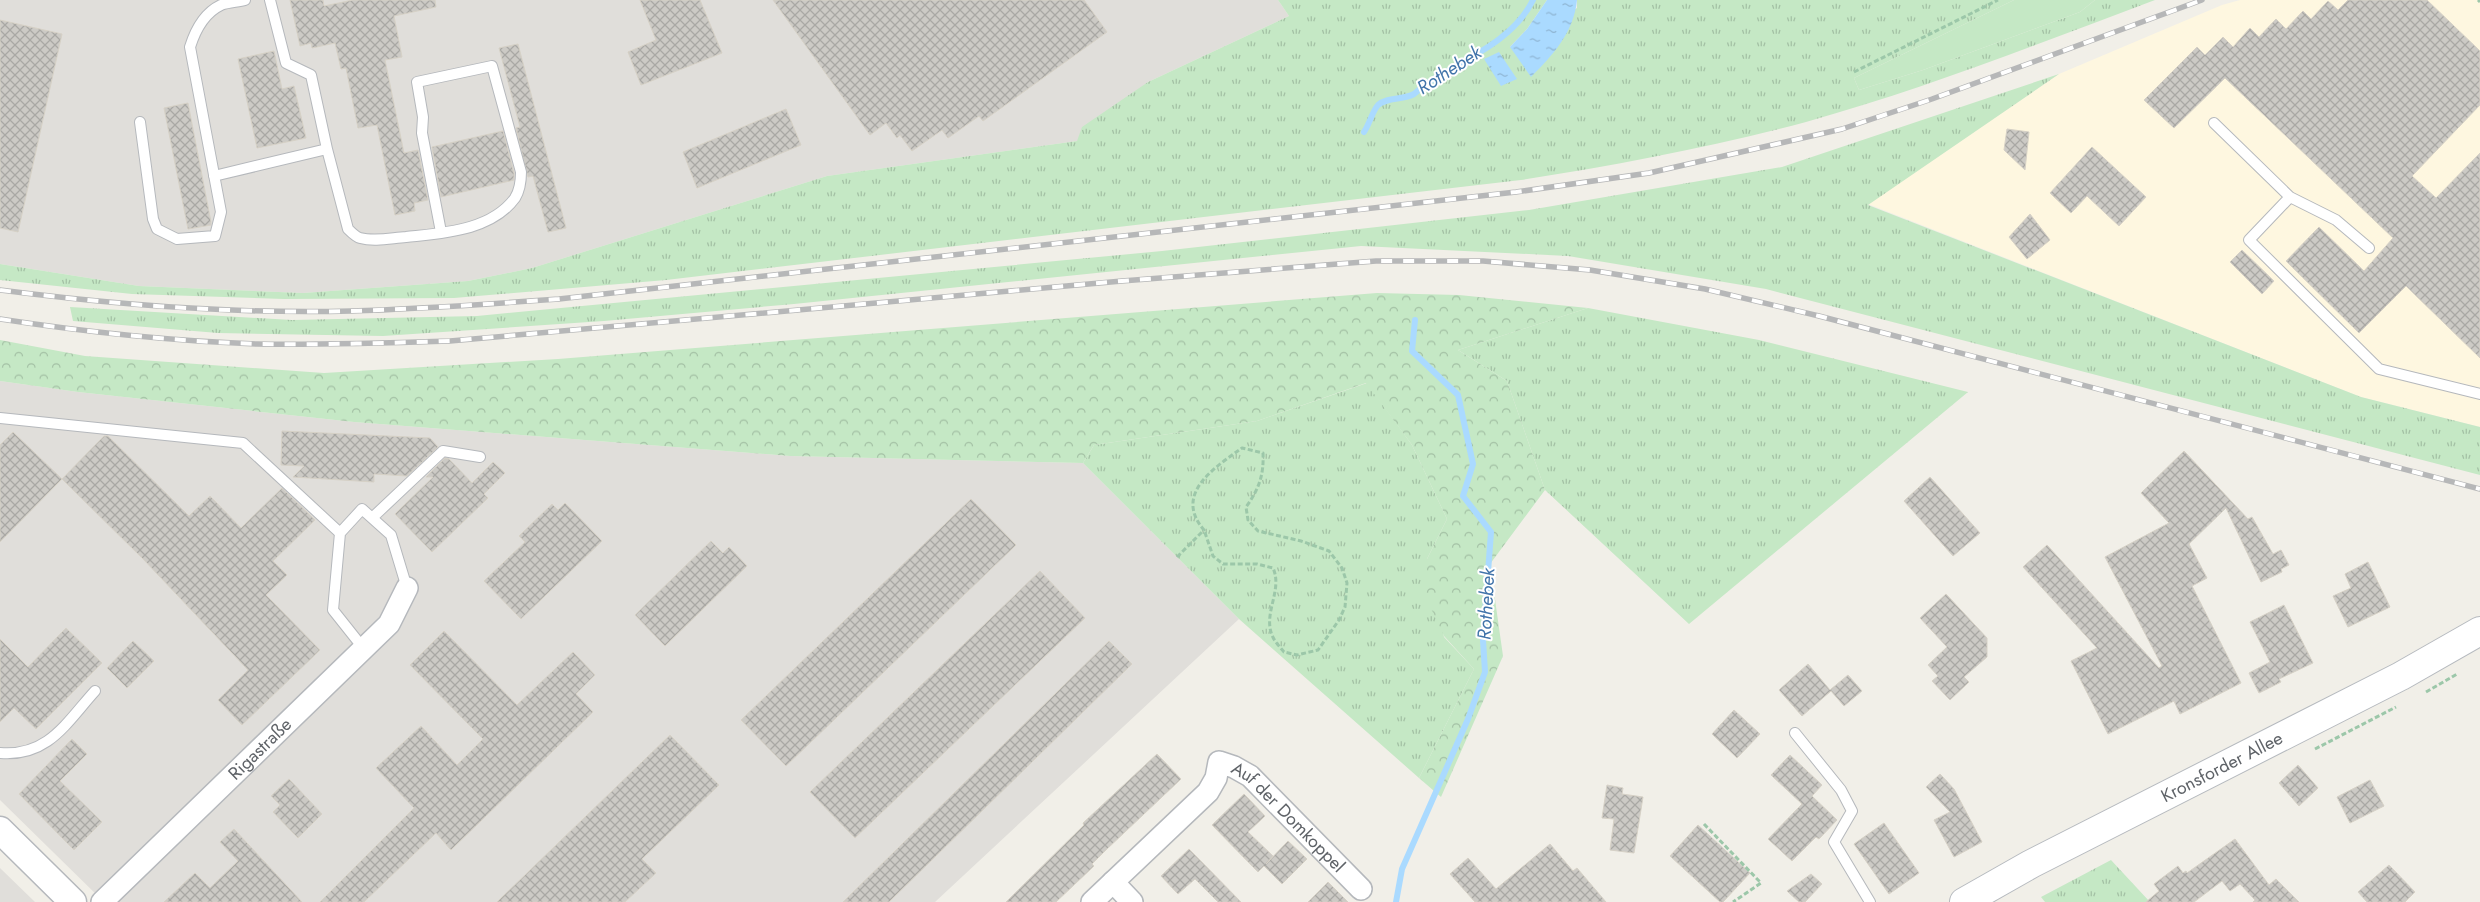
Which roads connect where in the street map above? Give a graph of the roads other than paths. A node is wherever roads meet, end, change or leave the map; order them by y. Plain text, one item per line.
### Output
1 (245, 0) edge
2 (270, 0) edge
3 (140, 122) dead end
4 (2214, 124) dead end
5 (327, 149) junction
6 (214, 176) junction
7 (2290, 197) junction
8 (442, 232) junction
9 (2369, 248) dead end
10 (2480, 394) edge
11 (0, 418) edge
12 (480, 457) dead end
13 (372, 518) junction
14 (340, 534) junction
15 (406, 588) joint
16 (2480, 631) edge
17 (364, 649) junction
18 (95, 690) dead end
19 (1795, 733) dead end
20 (0, 753) edge
21 (0, 830) edge
22 (1113, 882) junction
23 (1361, 889) dead end
24 (73, 902) edge
25 (102, 902) edge
26 (1092, 902) edge
27 (1132, 902) edge
28 (1870, 902) edge
29 (1964, 902) edge

1 - 6 lane
2 - 5 lane
3 - 6 lane
4 - 7 lane
5 - 6 lane
5 - 8 lane
7 - 9 lane
7 - 10 lane
8 - 8 lane
11 - 14 lane
12 - 13 lane
13 - 14 lane
13 - 15 lane
14 - 17 lane
15 - 17 street, Rigastraße
16 - 29 main road, Kronsforder Allee
17 - 25 street, Rigastraße
18 - 20 lane
19 - 28 lane
21 - 24 street
22 - 23 street, Auf der Domkoppel
22 - 26 street, Auf der Domkoppel
22 - 27 street

